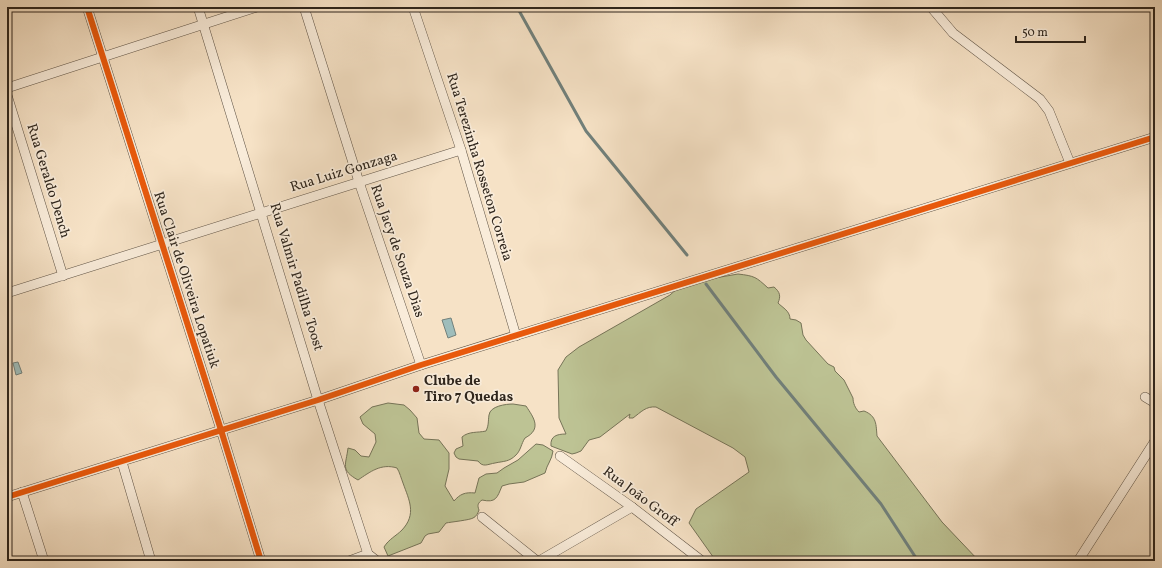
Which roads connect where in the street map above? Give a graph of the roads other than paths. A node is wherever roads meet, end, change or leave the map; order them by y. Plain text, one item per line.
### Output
1 (87, 7) edge
2 (198, 7) edge
3 (257, 7) edge
4 (304, 7) edge
5 (413, 7) edge
6 (931, 7) edge
7 (204, 24) junction
8 (103, 57) junction
9 (7, 88) edge
10 (7, 95) edge
11 (1155, 137) edge
12 (461, 150) junction
13 (1070, 164) junction
14 (359, 182) junction
15 (262, 212) junction
16 (162, 244) junction
17 (63, 276) junction
18 (7, 293) edge
19 (516, 336) junction
20 (421, 365) junction
21 (1144, 397) dead end
22 (318, 400) junction
23 (1155, 403) edge
24 (221, 430) junction
25 (1155, 441) edge
26 (560, 456) dead end
27 (122, 462) junction
28 (22, 492) junction
29 (7, 497) edge
30 (632, 507) junction
31 (482, 517) dead end
32 (368, 554) junction
33 (44, 561) edge
34 (152, 561) edge
35 (261, 561) edge
36 (349, 561) edge
37 (377, 561) edge
38 (538, 561) edge
39 (702, 561) edge
40 (1078, 561) edge

1 - 8 street, Rua Clair de Oliveira Lopatiuk
2 - 7 street, Rua Valmir Padilha Toost
3 - 7 street
4 - 14 street, Rua Jacy de Souza Dias
5 - 12 street, Rua Terezinha Rosseton Correia
6 - 13 street
7 - 8 street
7 - 15 street, Rua Valmir Padilha Toost
8 - 9 street
8 - 16 street, Rua Clair de Oliveira Lopatiuk
10 - 17 street, Rua Geraldo Dench
11 - 13 street
12 - 14 street, Rua Luiz Gonzaga
12 - 19 street, Rua Terezinha Rosseton Correia
13 - 19 street
14 - 15 street, Rua Luiz Gonzaga
14 - 20 street, Rua Jacy de Souza Dias
15 - 16 street, Rua Luiz Gonzaga
15 - 22 street, Rua Valmir Padilha Toost
16 - 17 street, Rua Luiz Gonzaga
16 - 24 street, Rua Clair de Oliveira Lopatiuk
17 - 18 street, Rua Luiz Gonzaga
19 - 20 street
20 - 22 street
21 - 23 street
22 - 24 street
22 - 32 street, Rua Valmir Padilha Toost
24 - 27 street
24 - 35 street, Rua Clair de Oliveira Lopatiuk
25 - 40 street
26 - 30 street, Rua João Groff
27 - 28 street
27 - 34 street
28 - 29 street
28 - 33 street
30 - 38 street
30 - 39 street, Rua João Groff
31 - 38 street
32 - 36 street
32 - 37 street

